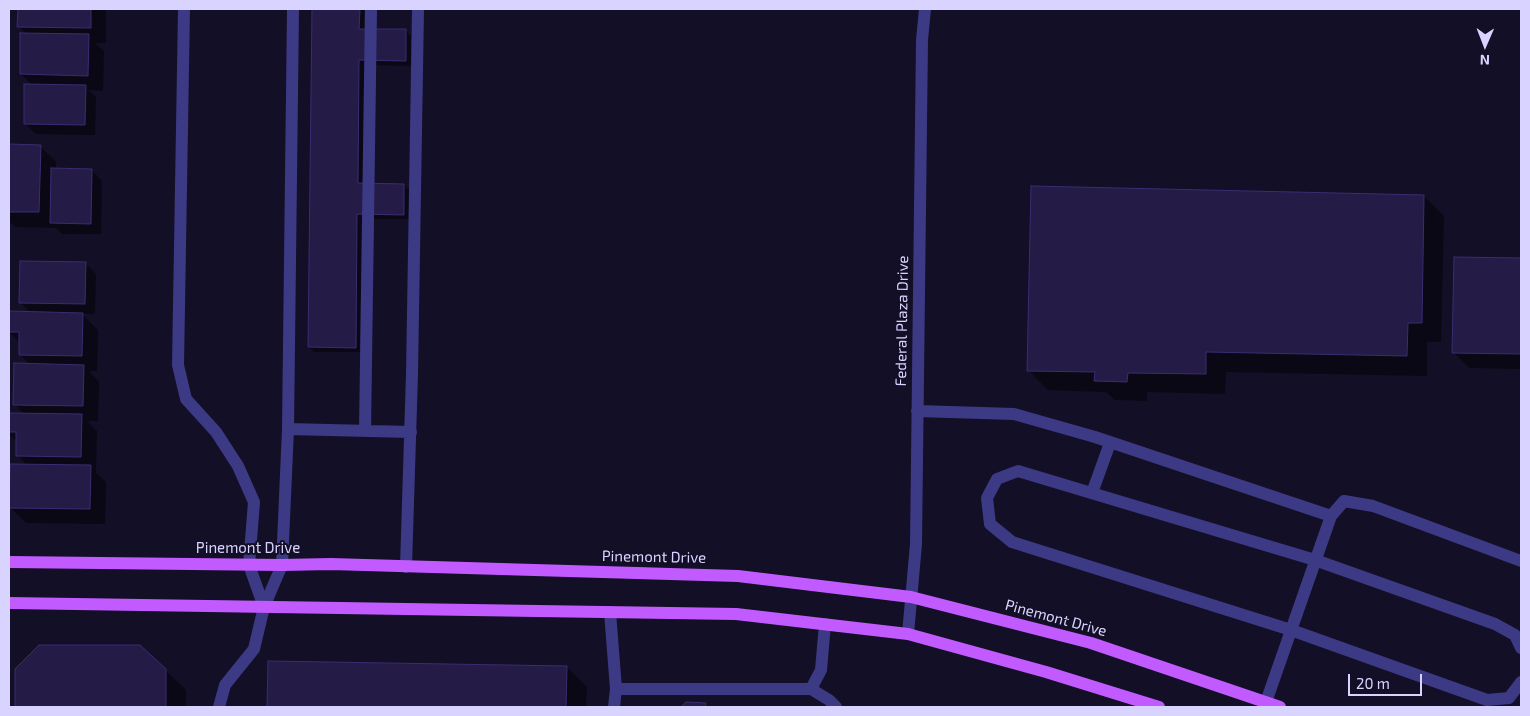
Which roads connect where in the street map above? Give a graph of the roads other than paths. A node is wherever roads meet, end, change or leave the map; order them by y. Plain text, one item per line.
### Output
1 (184, 9) edge
2 (294, 9) edge
3 (371, 9) edge
4 (418, 9) edge
5 (925, 9) edge
6 (917, 411) junction
7 (288, 429) junction
8 (365, 431) junction
9 (410, 432) junction
10 (1110, 443) junction
11 (1092, 493) junction
12 (1330, 516) junction
13 (1315, 560) junction
14 (1521, 560) edge
15 (9, 562) edge
16 (249, 565) junction
17 (282, 566) junction
18 (406, 567) junction
19 (911, 597) junction
20 (9, 603) edge
21 (264, 607) junction
22 (610, 612) junction
23 (825, 624) junction
24 (1291, 630) junction
25 (908, 634) junction
26 (1521, 648) edge
27 (1521, 682) edge
28 (616, 688) junction
29 (811, 689) junction
30 (1266, 702) junction
31 (219, 707) edge
32 (614, 707) edge
33 (836, 707) edge
34 (1159, 707) edge
35 (1280, 707) edge

1 - 16 street
2 - 7 street
3 - 8 street
4 - 9 street
5 - 6 street, Federal Plaza Drive
6 - 10 street
6 - 19 street, Federal Plaza Drive
7 - 8 street
7 - 17 street
8 - 9 street
9 - 18 street
10 - 11 street
10 - 12 street
11 - 13 street
11 - 24 street
12 - 13 street
12 - 14 street
13 - 24 street
13 - 26 street
15 - 16 main road, Pinemont Drive
16 - 17 main road, Pinemont Drive
16 - 21 street
17 - 18 main road, Pinemont Drive
17 - 21 street
18 - 19 main road, Pinemont Drive
19 - 25 street, Federal Plaza Drive
19 - 30 main road, Pinemont Drive
20 - 21 main road
21 - 22 main road
21 - 31 street
22 - 23 main road
22 - 28 street
23 - 25 main road
23 - 29 street
24 - 27 street
24 - 30 street
25 - 34 main road
28 - 29 street
28 - 32 street
29 - 33 street
30 - 35 main road, Pinemont Drive

